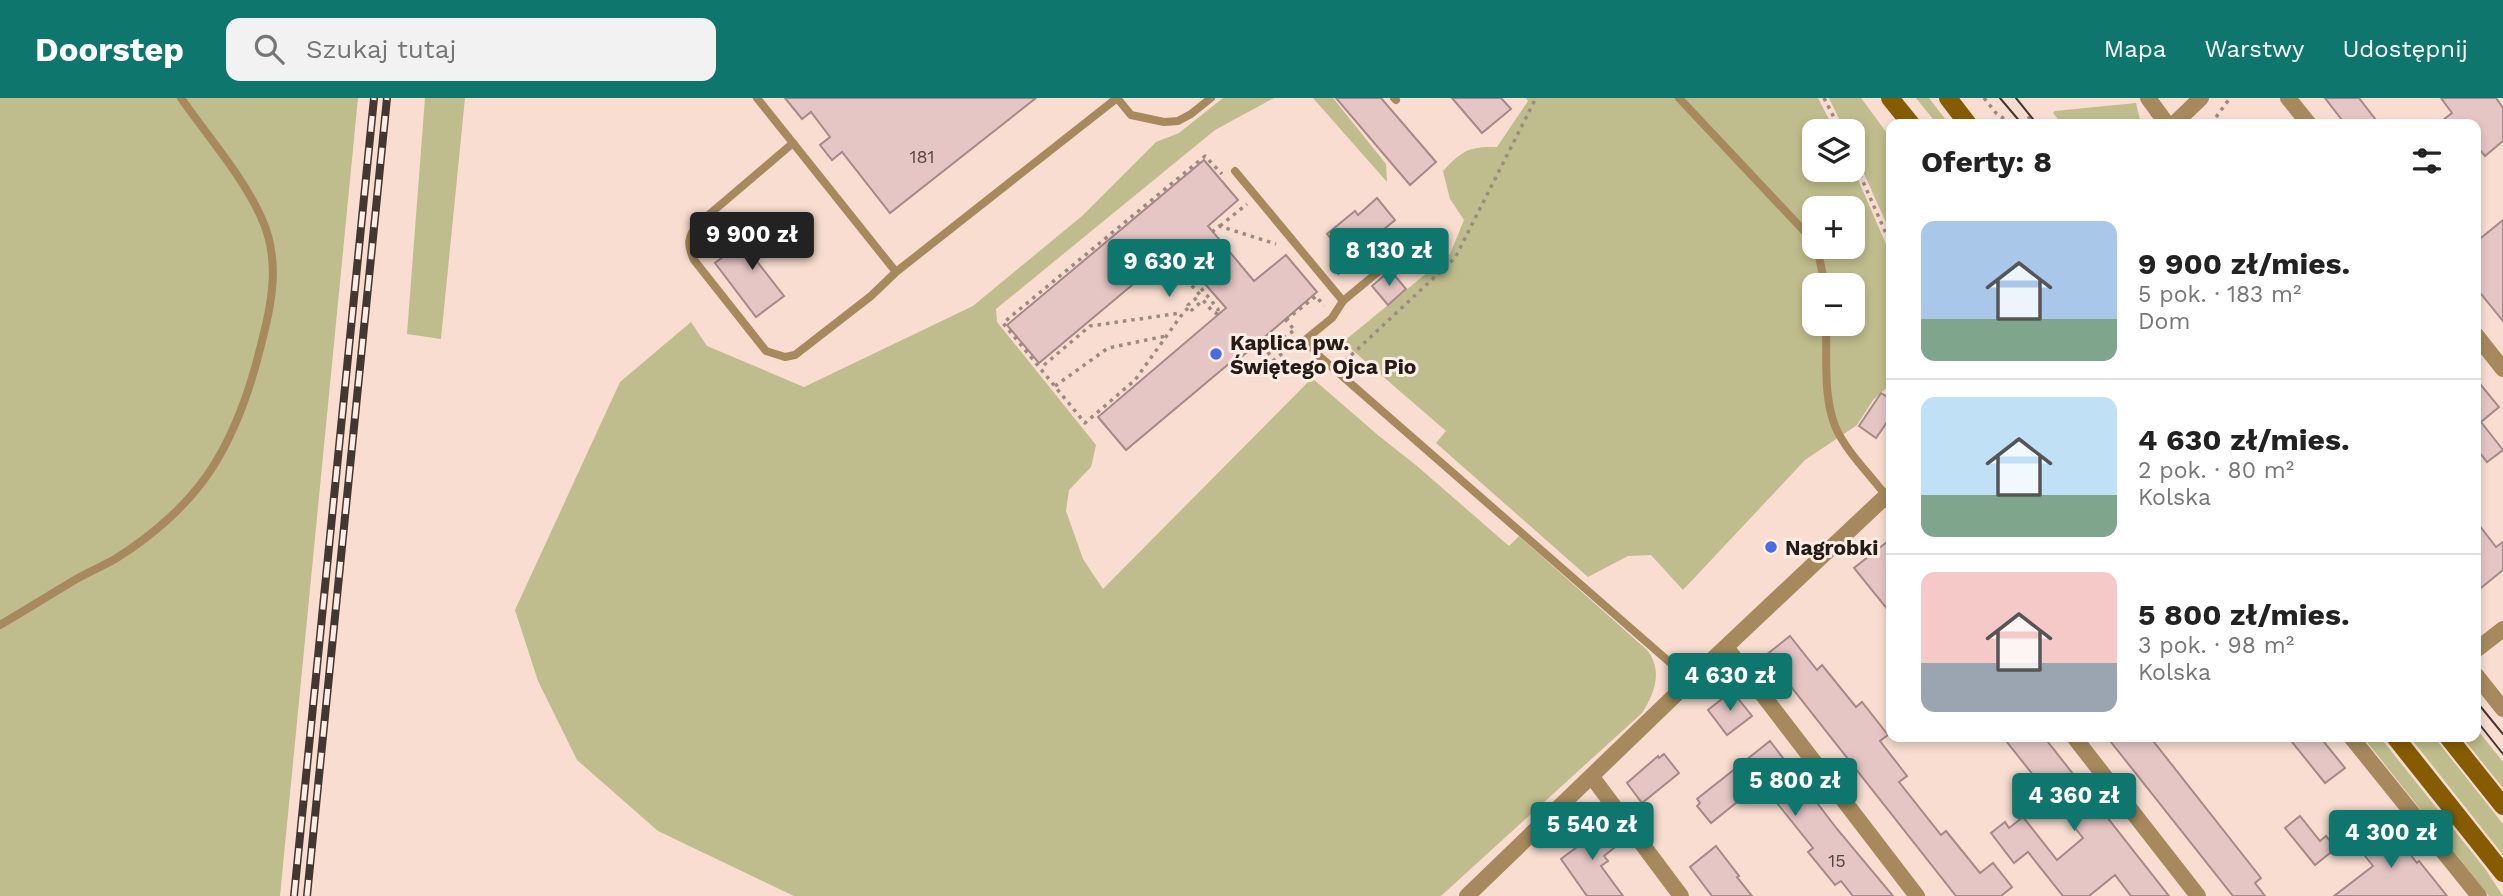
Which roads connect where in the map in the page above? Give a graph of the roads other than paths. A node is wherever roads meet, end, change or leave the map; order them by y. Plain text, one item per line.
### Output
1 (181, 98) edge
2 (757, 98) edge
3 (1117, 98) edge
4 (1211, 98) edge
5 (1679, 98) edge
6 (1890, 98) edge
7 (1948, 98) edge
8 (2148, 98) edge
9 (2201, 98) edge
10 (2288, 98) edge
11 (1906, 119) edge
12 (1964, 119) edge
13 (2163, 119) edge
14 (2179, 119) edge
15 (2305, 119) edge
16 (793, 143) junction
17 (1235, 171) dead end
18 (1414, 242) dead end
19 (895, 272) junction
20 (1822, 273) edge
21 (1343, 301) junction
22 (1826, 336) edge
23 (2481, 341) edge
24 (2503, 369) edge
25 (1886, 495) edge
26 (1886, 502) edge
27 (0, 625) edge
28 (2503, 629) edge
29 (2481, 646) edge
30 (1726, 647) junction
31 (1690, 680) junction
32 (2481, 680) edge
33 (2503, 709) edge
34 (2078, 742) edge
35 (2355, 742) edge
36 (2399, 742) edge
37 (2452, 742) edge
38 (1591, 777) junction
39 (2503, 806) edge
40 (2503, 873) edge
41 (1467, 896) edge
42 (1681, 896) edge
43 (1917, 896) edge
44 (2198, 896) edge
45 (2479, 896) edge

1 - 27 lane
2 - 16 lane
3 - 4 lane
3 - 19 lane
5 - 20 lane
6 - 11 main road
7 - 12 main road
8 - 13 street
9 - 14 street
10 - 15 street
16 - 19 lane
16 - 19 lane
17 - 21 lane
18 - 21 lane
21 - 31 lane
22 - 25 lane
23 - 24 street
26 - 30 street
28 - 29 street
30 - 31 street
30 - 43 street
31 - 38 street
32 - 33 street
34 - 44 street
35 - 45 street
36 - 40 main road
37 - 39 main road
38 - 41 street
38 - 42 street

